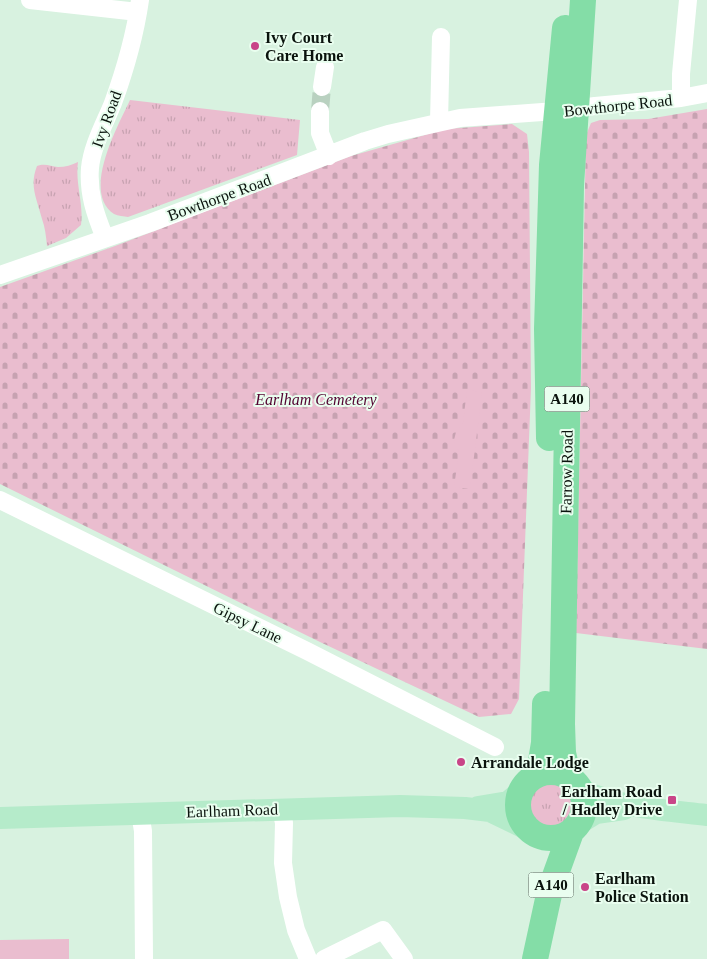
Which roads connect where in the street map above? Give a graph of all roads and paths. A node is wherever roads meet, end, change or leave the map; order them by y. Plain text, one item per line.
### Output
1 (30, 0) edge
2 (569, 0) edge
3 (583, 0) edge
4 (688, 0) edge
5 (139, 6) edge
6 (441, 37) dead end
7 (325, 67) dead end
8 (322, 87) tunnel mouth
9 (707, 94) edge
10 (681, 98) junction
11 (566, 110) junction
12 (320, 111) tunnel mouth
13 (439, 122) junction
14 (328, 156) junction
15 (105, 238) junction
16 (0, 275) edge
17 (0, 500) edge
18 (495, 747) dead end
19 (539, 773) junction
20 (575, 783) junction
21 (520, 792) junction
22 (465, 808) junction
23 (638, 808) junction
24 (282, 809) junction
25 (140, 813) junction
26 (707, 815) edge
27 (0, 818) edge
28 (575, 827) junction
29 (533, 833) junction
30 (536, 949) edge
31 (144, 959) edge
32 (308, 959) edge
33 (324, 959) edge
34 (404, 959) edge

1 - 5 street
2 - 11 highway, A140
3 - 11 highway, A140
4 - 10 street
5 - 15 street, Ivy Road
6 - 13 street
7 - 8 street
9 - 10 street, Bowthorpe Road
10 - 11 street, Bowthorpe Road
11 - 13 street, Bowthorpe Road
11 - 19 highway, Farrow Road / A140
11 - 20 highway, Farrow Road / A140
12 - 14 street
13 - 14 street, Bowthorpe Road
14 - 15 street, Bowthorpe Road
15 - 16 street, Bowthorpe Road
17 - 18 street, Gipsy Lane
19 - 20 highway
19 - 21 highway
20 - 23 main road
20 - 28 highway, A140
21 - 22 main road, Earlham Road
21 - 29 highway, A140
22 - 24 main road, Earlham Road
22 - 29 main road, Earlham Road
23 - 26 main road
23 - 28 main road
24 - 25 main road, Earlham Road
24 - 32 street
25 - 27 main road, Earlham Road
25 - 31 street
28 - 29 highway
28 - 30 highway, A140
29 - 30 highway, A140
33 - 34 street

